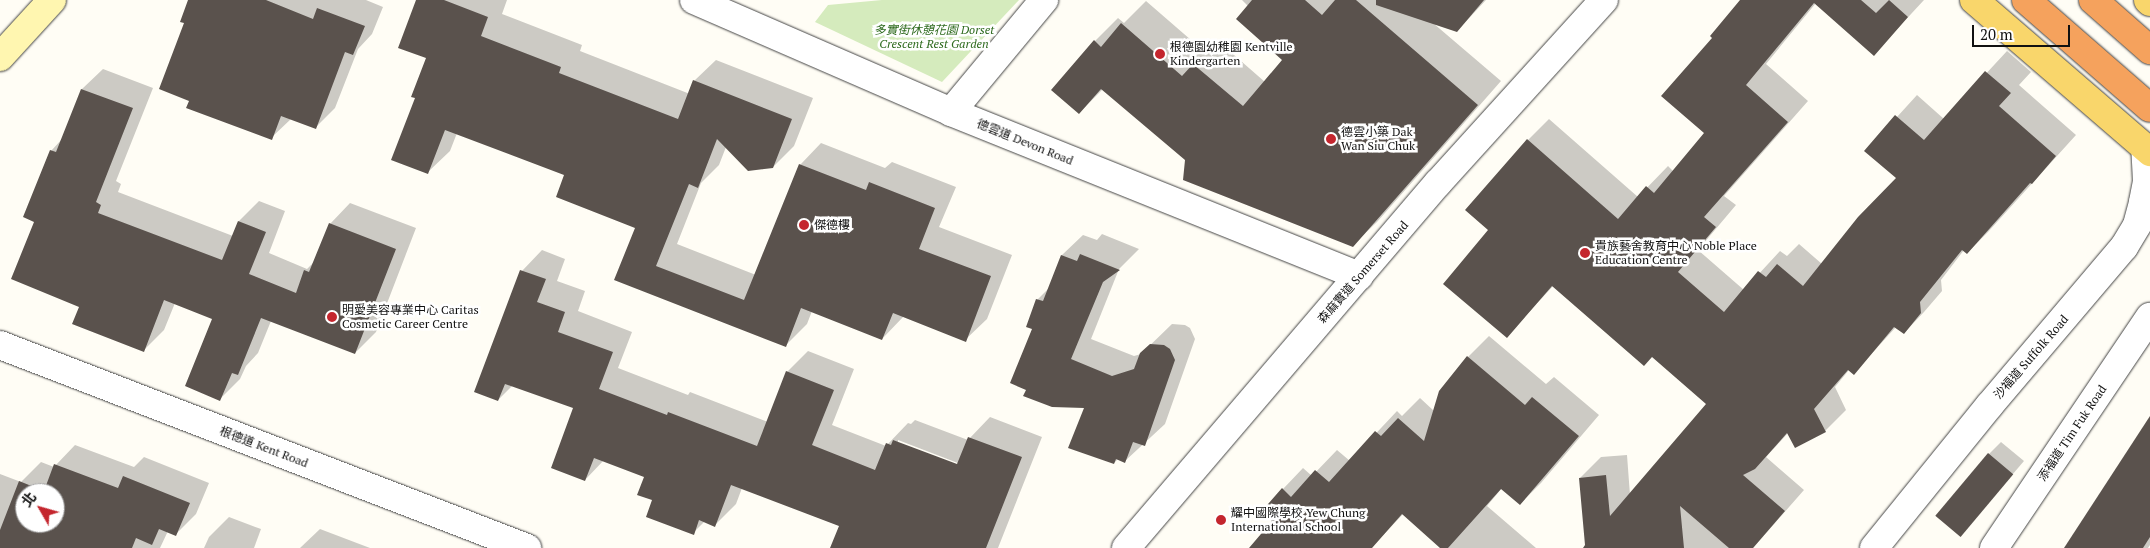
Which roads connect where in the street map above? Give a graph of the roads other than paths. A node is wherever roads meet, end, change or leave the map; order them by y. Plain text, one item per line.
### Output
1 (52, 0) edge
2 (694, 0) edge
3 (1044, 0) edge
4 (1604, 0) edge
5 (1974, 0) edge
6 (2026, 0) edge
7 (2093, 0) edge
8 (2150, 50) edge
9 (0, 57) edge
10 (2150, 108) edge
11 (951, 112) junction
12 (2147, 150) edge
13 (1359, 276) junction
14 (2150, 317) edge
15 (0, 345) edge
16 (527, 548) edge
17 (1126, 548) edge
18 (1874, 548) edge
19 (1994, 548) edge

1 - 9 main road
2 - 11 street, 德雲道 Devon Road
3 - 11 street
4 - 13 street, 森麻實道 Somerset Road
5 - 12 main road
6 - 10 highway
7 - 8 highway
11 - 13 street, 德雲道 Devon Road
12 - 18 street, 沙福道 Suffolk Road
13 - 17 street, 森麻實道 Somerset Road
14 - 19 street, 添福道 Tim Fuk Road
15 - 16 street, 根德道 Kent Road

